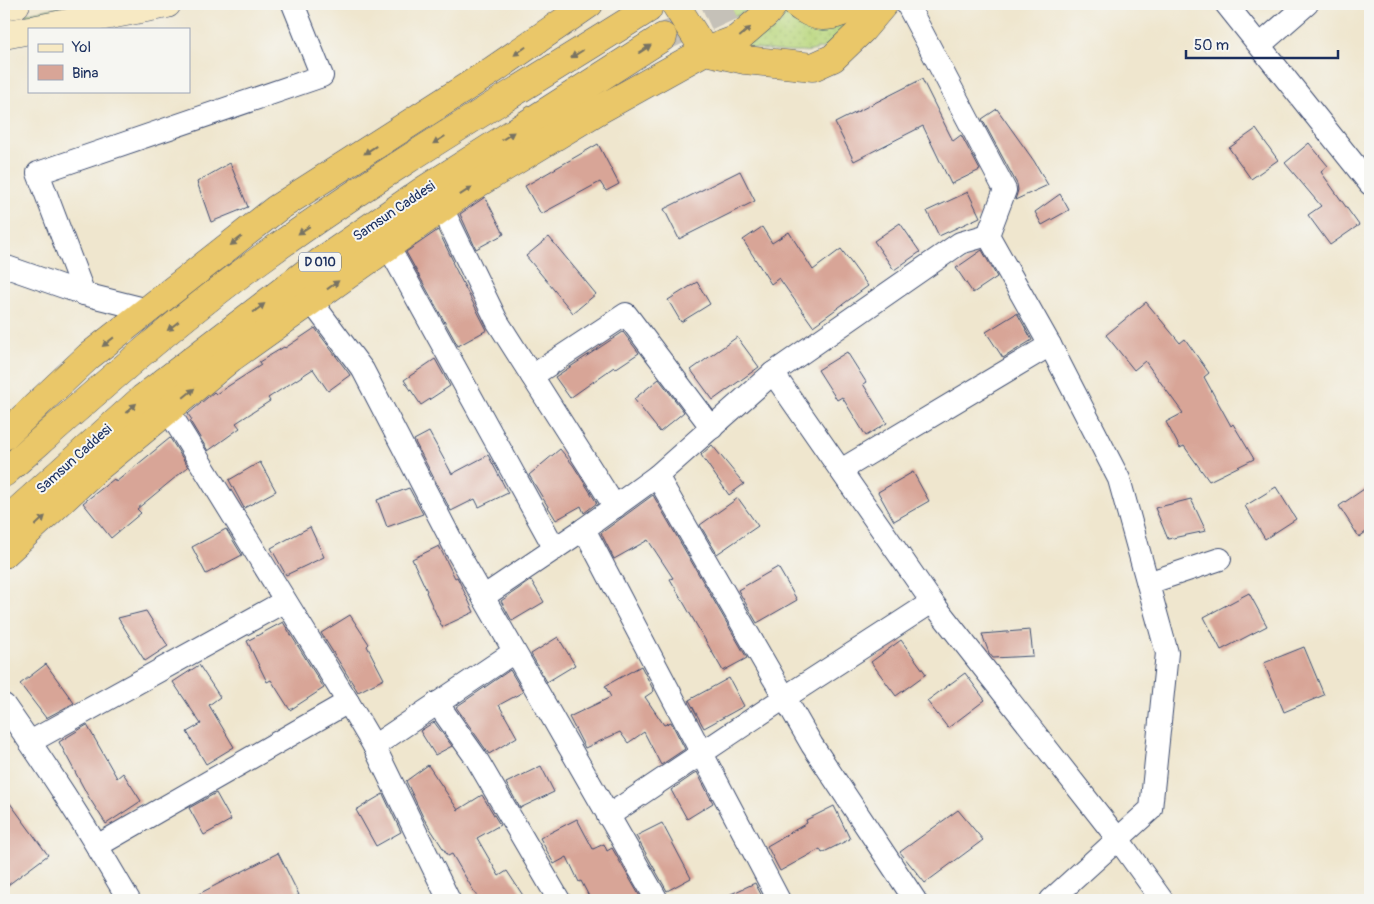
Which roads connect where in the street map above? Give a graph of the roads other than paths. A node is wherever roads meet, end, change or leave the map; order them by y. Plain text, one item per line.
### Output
1 (16, 4) edge
2 (167, 4) edge
3 (292, 4) edge
4 (589, 4) edge
5 (675, 4) edge
6 (774, 4) edge
7 (796, 4) edge
8 (856, 4) edge
9 (884, 4) edge
10 (907, 4) edge
11 (1226, 4) edge
12 (1307, 4) edge
13 (4, 6) edge
14 (648, 9) dead end
15 (42, 28) edge
16 (28, 30) edge
17 (4, 35) edge
18 (662, 37) tunnel mouth
19 (1260, 45) junction
20 (705, 51) junction
21 (1370, 184) edge
22 (442, 208) junction
23 (988, 235) junction
24 (388, 246) junction
25 (4, 266) edge
26 (84, 294) junction
27 (311, 301) junction
28 (148, 310) junction
29 (1050, 345) junction
30 (773, 373) junction
31 (532, 376) junction
32 (168, 410) junction
33 (712, 428) junction
34 (4, 436) edge
35 (841, 470) junction
36 (4, 473) edge
37 (657, 476) junction
38 (615, 507) junction
39 (4, 523) edge
40 (584, 529) junction
41 (555, 549) junction
42 (4, 554) edge
43 (1220, 559) dead end
44 (1148, 583) junction
45 (483, 597) junction
46 (286, 601) junction
47 (932, 602) junction
48 (514, 652) junction
49 (784, 698) junction
50 (348, 702) junction
51 (437, 703) junction
52 (4, 705) edge
53 (30, 742) junction
54 (374, 746) junction
55 (702, 754) junction
56 (608, 816) junction
57 (1118, 839) junction
58 (97, 846) junction
59 (129, 900) edge
60 (449, 900) edge
61 (559, 900) edge
62 (656, 900) edge
63 (779, 900) edge
64 (915, 900) edge
65 (1051, 900) edge
66 (1162, 900) edge

1 - 13 main road
2 - 15 main road
3 - 26 street
4 -> 28 highway
5 - 20 highway
20 -> 6 highway
7 - 8 highway
9 - 20 highway
10 - 23 street
11 - 19 street
12 - 19 street
14 -> 36 highway, D 010
16 - 17 main road
39 -> 18 highway, Samsun Caddesi / D 010
19 - 21 street
22 -> 20 highway
22 - 24 highway
22 - 31 street
23 - 29 street
23 - 30 street
27 -> 24 highway
24 - 41 street
25 - 26 street
26 - 28 street
32 -> 27 highway
27 - 45 street
28 -> 34 highway
29 - 35 street
29 - 44 street
30 - 33 street
30 - 35 street
31 - 33 street
31 - 38 street
42 -> 32 highway
32 - 46 street
33 - 37 street
35 - 47 street
37 - 38 street
37 - 49 street
38 - 40 street
40 - 41 street
40 - 55 street
41 - 45 street
43 - 44 street
44 - 57 street
45 - 48 street
46 - 50 street
46 - 53 street
47 - 49 street
47 - 57 street
48 - 51 street
48 - 56 street
49 - 55 street
49 - 64 street
50 - 54 street
50 - 58 street
51 - 54 street
51 - 61 street
52 - 53 street
53 - 58 street
54 - 60 street
55 - 56 street
55 - 63 street
56 - 62 street
57 - 65 street
57 - 66 street
58 - 59 street

